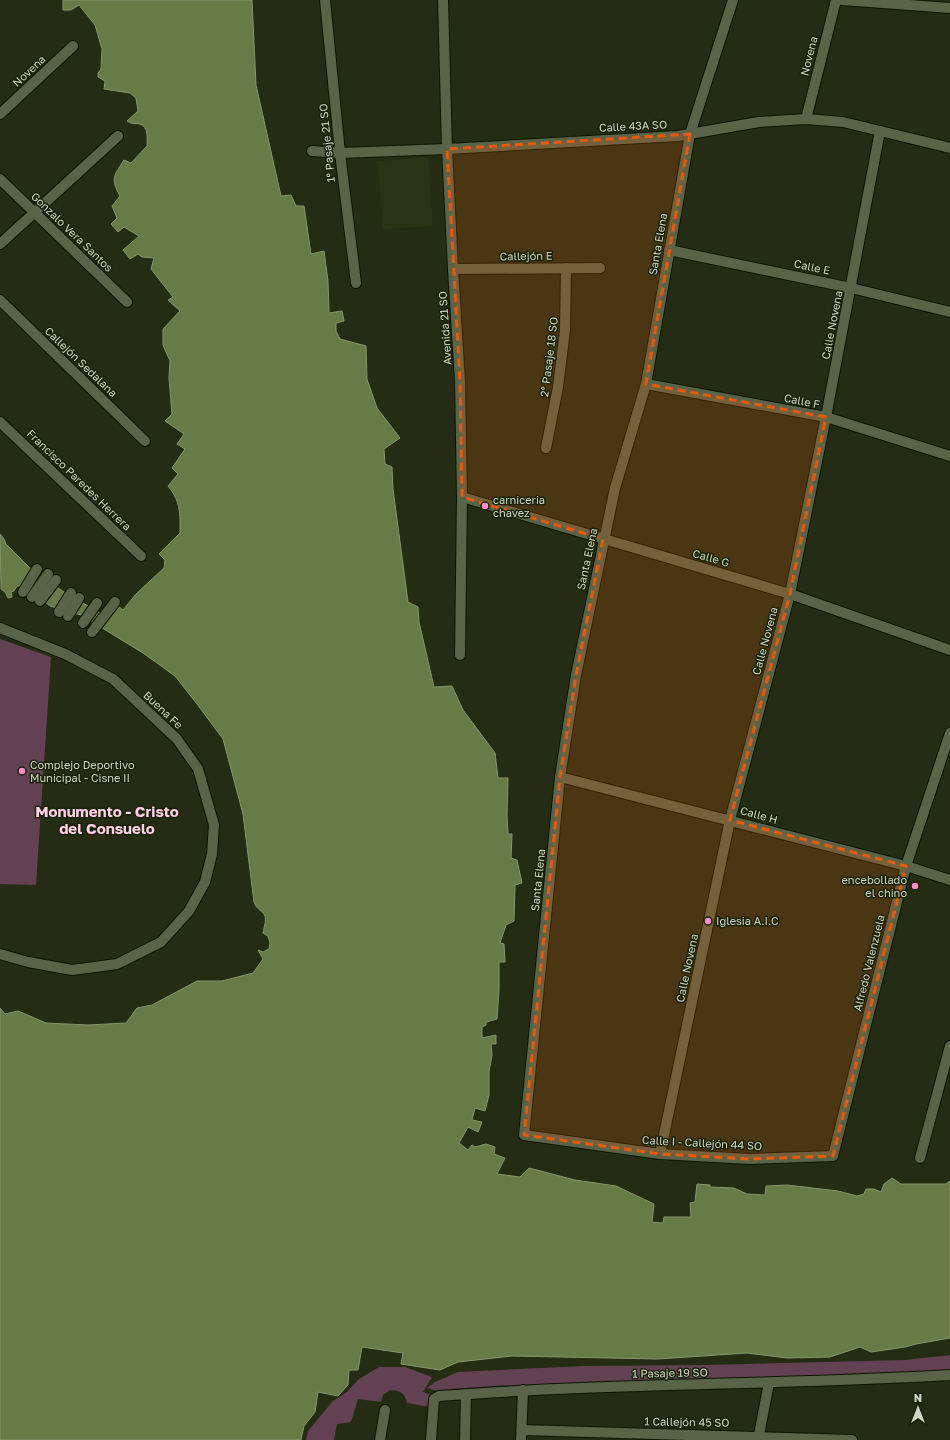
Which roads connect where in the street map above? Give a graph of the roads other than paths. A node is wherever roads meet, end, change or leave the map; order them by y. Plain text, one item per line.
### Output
1 (324, 0) edge
2 (442, 0) edge
3 (733, 0) edge
4 (836, 0) edge
5 (842, 0) edge
6 (906, 3) edge
7 (950, 8) edge
8 (73, 46) dead end
9 (0, 114) edge
10 (806, 119) junction
11 (880, 131) junction
12 (690, 134) junction
13 (118, 136) dead end
14 (950, 148) edge
15 (447, 149) junction
16 (312, 151) dead end
17 (340, 154) junction
18 (0, 179) edge
19 (35, 213) junction
20 (0, 244) edge
21 (669, 250) junction
22 (566, 268) junction
23 (600, 268) dead end
24 (453, 269) junction
25 (356, 283) dead end
26 (851, 288) junction
27 (0, 300) edge
28 (127, 302) dead end
29 (950, 312) edge
30 (646, 384) junction
31 (826, 418) junction
32 (0, 422) edge
33 (145, 441) dead end
34 (546, 448) dead end
35 (950, 456) edge
36 (462, 497) junction
37 (603, 539) junction
38 (141, 556) dead end
39 (37, 569) dead end
40 (52, 577) dead end
41 (790, 594) junction
42 (75, 595) dead end
43 (115, 602) dead end
44 (97, 603) dead end
45 (63, 614) dead end
46 (83, 623) dead end
47 (0, 628) edge
48 (92, 632) dead end
49 (950, 650) edge
50 (460, 655) dead end
51 (950, 733) edge
52 (560, 777) junction
53 (730, 820) junction
54 (906, 866) junction
55 (950, 880) edge
56 (0, 954) edge
57 (950, 1046) edge
58 (524, 1135) joint
59 (660, 1154) junction
60 (833, 1156) joint
61 (920, 1158) dead end
62 (950, 1375) edge
63 (768, 1383) junction
64 (523, 1390) junction
65 (466, 1394) junction
66 (385, 1410) dead end
67 (522, 1435) edge
68 (758, 1438) edge
69 (380, 1440) edge
70 (431, 1440) edge
71 (465, 1440) edge
72 (852, 1440) edge

1 - 17 street, 1º Pasaje 21 SO
2 - 15 street, Avenida 21 SO
3 - 12 street, Santa Elena
4 - 10 street, Novena
5 - 6 street
6 - 7 street
8 - 9 street, Novena
10 - 11 street, Calle 43A SO
10 - 12 street, Calle 43A SO
11 - 14 street, Calle 43A SO
11 - 26 street, Calle Novena
12 - 15 street, Calle 43A SO
12 - 21 street, Santa Elena
13 - 19 street
15 - 17 street, Calle 43A SO
15 - 24 street, Avenida 21 SO
16 - 17 street, Calle 43A SO
17 - 25 street, 1º Pasaje 21 SO
18 - 19 street, Gonzalo Vera Santos
19 - 20 street
19 - 28 street, Gonzalo Vera Santos
21 - 26 street, Calle E
21 - 30 street, Santa Elena
22 - 23 street, Callejón E
22 - 24 street, Callejón E
22 - 34 street, 2° Pasaje 18 SO
24 - 36 street, Avenida 21 SO
26 - 29 street, Calle E
26 - 31 street, Calle Novena
27 - 33 street, Callejón Sedalana
30 - 31 street, Calle F
30 - 37 street, Santa Elena
31 - 35 street, Calle F
31 - 41 street, Calle Novena
32 - 38 street, Francisco Paredes Herrera
36 - 37 street, Calle G
36 - 50 street, Avenida 21 SO
37 - 41 street, Calle G
37 - 52 street, Santa Elena
39 - 40 street
41 - 49 street, Calle G
41 - 53 street, Calle Novena
42 - 45 street
43 - 48 street
44 - 46 street
47 - 56 street, Buena Fe
51 - 54 street, Alfredo Valenzuela
52 - 53 street, Calle H
52 - 58 street, Santa Elena
53 - 54 street, Calle H
53 - 59 street, Calle Novena
54 - 55 street, Calle H
54 - 60 street, Alfredo Valenzuela
57 - 61 street
58 - 59 street, Calle I - Callejón 44 SO
59 - 60 street, Calle I - Callejón 44 SO
62 - 63 street, 1 Pasaje 19 SO
63 - 64 street, 1 Pasaje 19 SO
63 - 68 street
64 - 65 street, 1 Pasaje 19 SO
64 - 67 street
65 - 70 street, 1 Pasaje 19 SO
65 - 71 street
66 - 69 street
67 - 68 street, 1 Callejón 45 SO
68 - 72 street, 1 Callejón 45 SO

